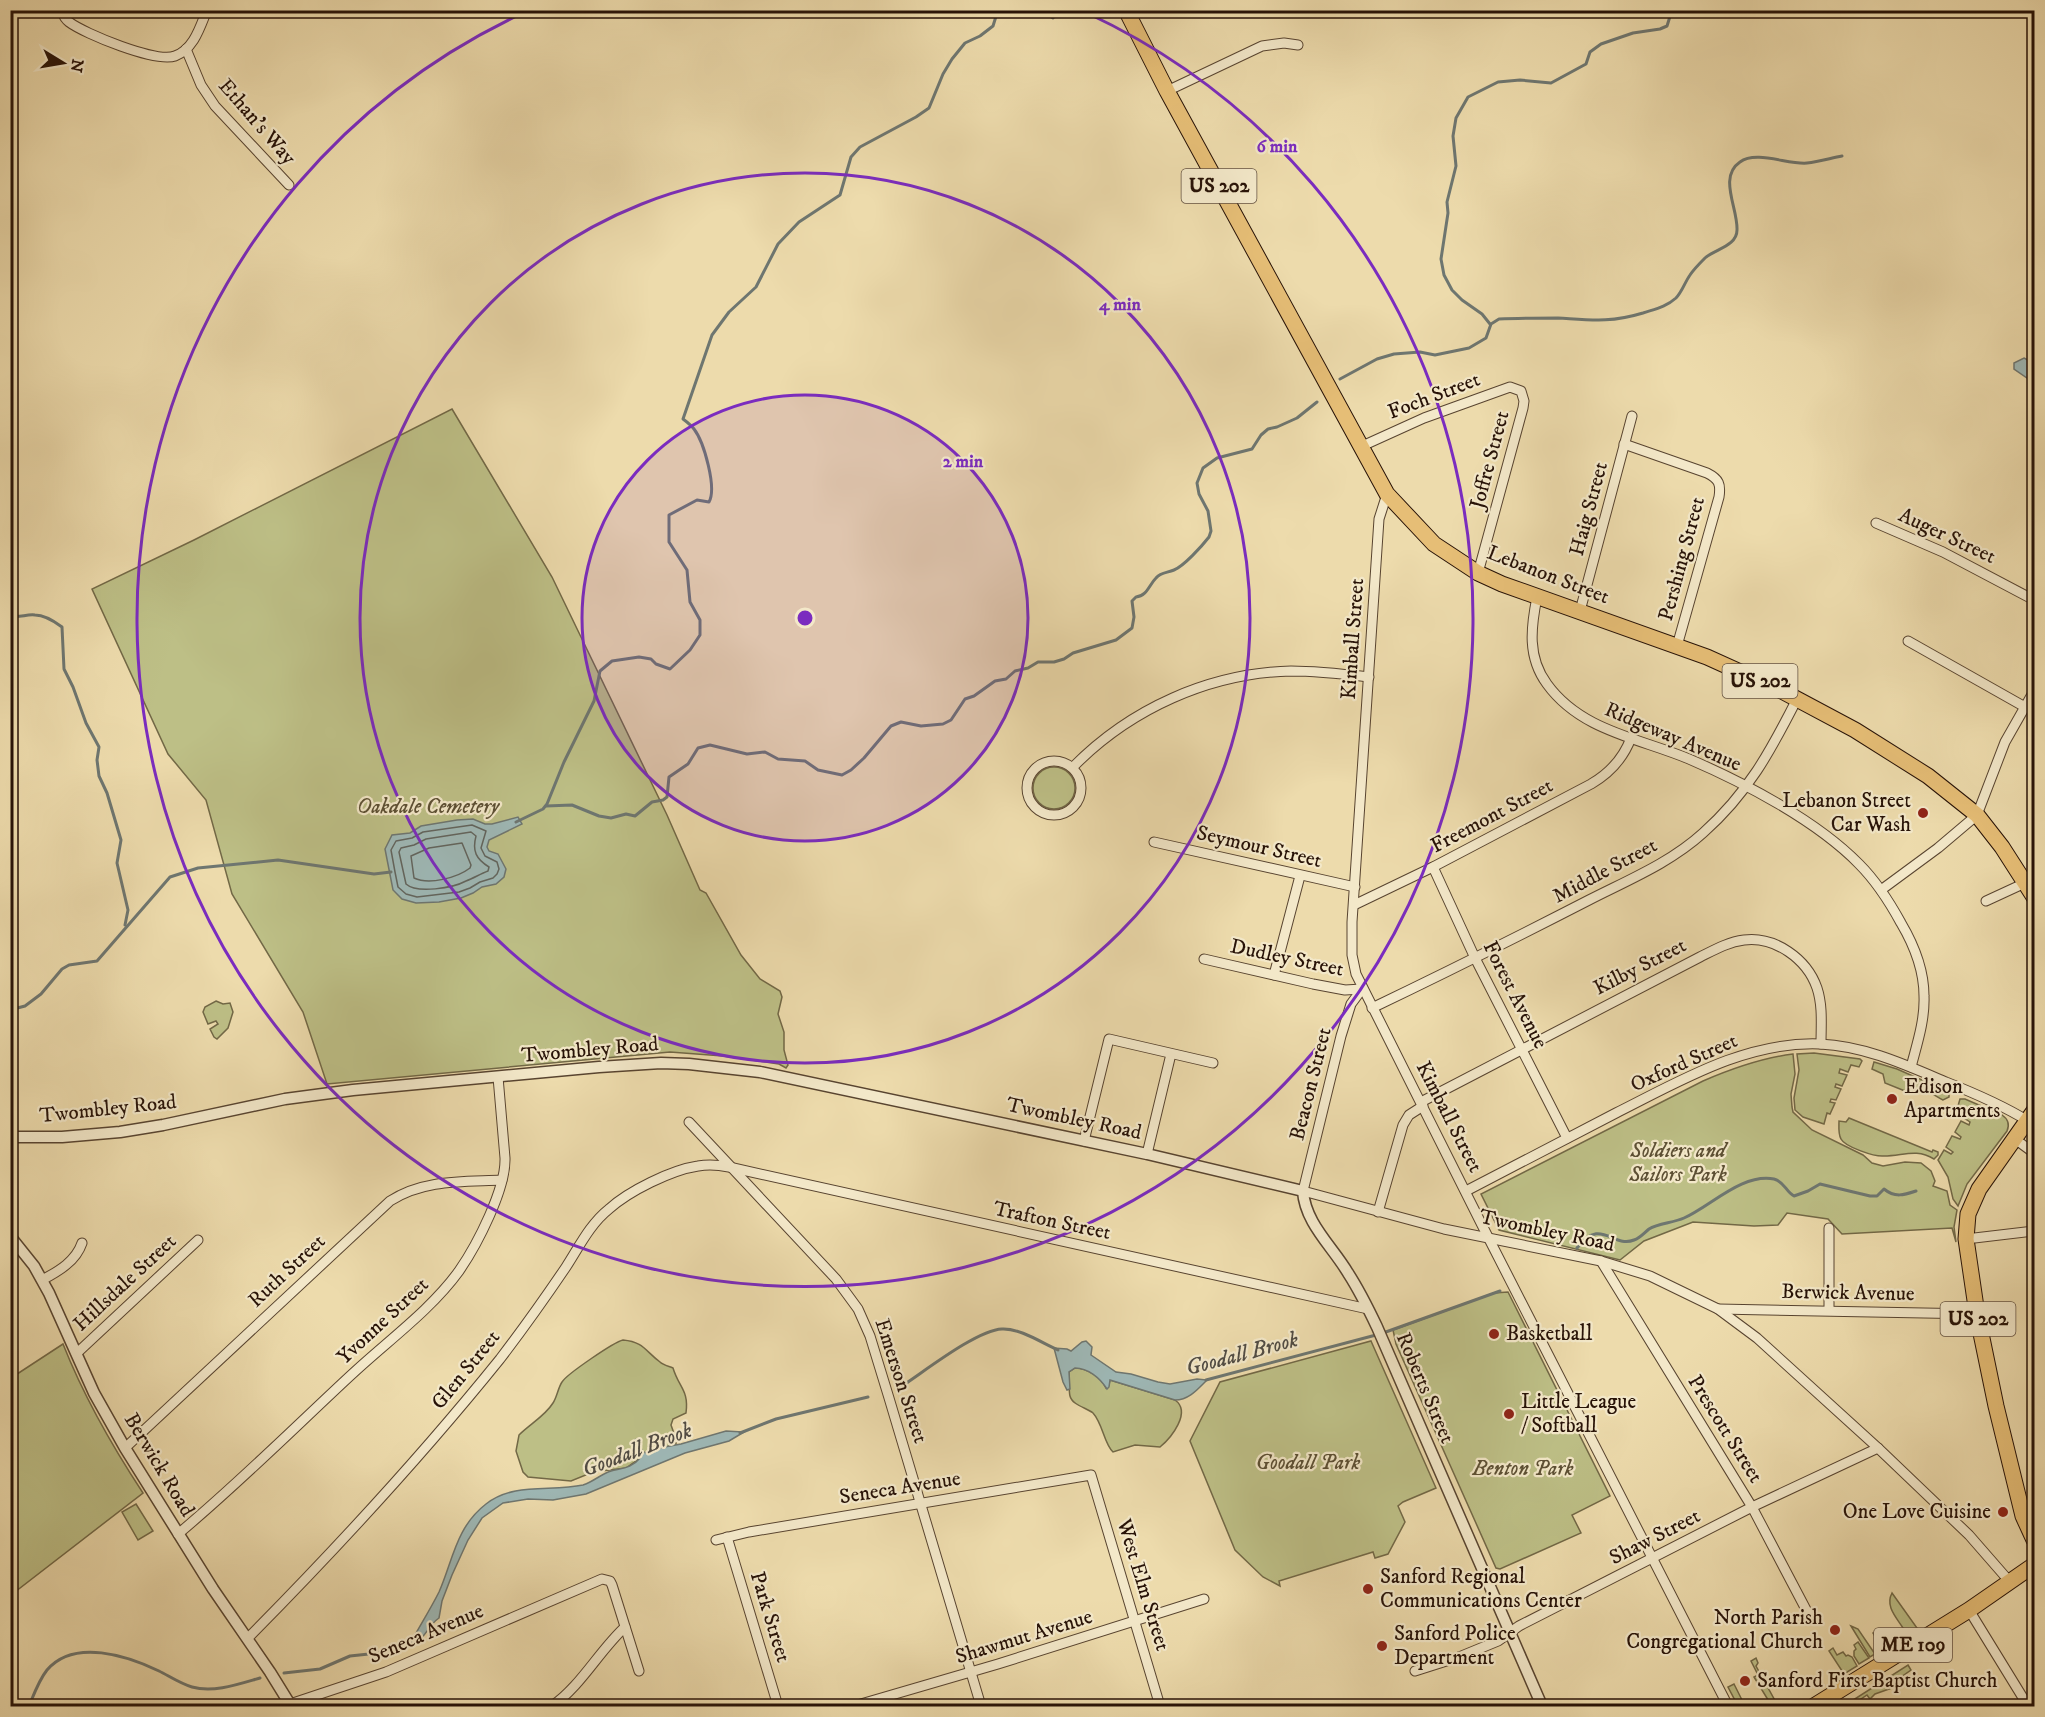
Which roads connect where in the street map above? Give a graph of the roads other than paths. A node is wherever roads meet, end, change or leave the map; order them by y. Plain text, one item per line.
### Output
1 (61, 10) edge
2 (207, 10) edge
3 (1126, 10) edge
4 (1298, 45) dead end
5 (186, 49) junction
6 (1167, 91) junction
7 (289, 185) dead end
8 (1521, 391) joint
9 (1632, 416) dead end
10 (1624, 444) junction
11 (1360, 447) junction
12 (1387, 494) junction
13 (1876, 523) dead end
14 (1478, 573) junction
15 (1537, 597) junction
16 (2034, 600) edge
17 (1580, 611) junction
18 (1908, 641) dead end
19 (1677, 646) junction
20 (1369, 677) junction
21 (2034, 692) edge
22 (1797, 699) junction
23 (2025, 707) junction
24 (1631, 738) junction
25 (1073, 768) junction
26 (1747, 787) junction
27 (1977, 815) junction
28 (1154, 842) dead end
29 (1433, 867) junction
30 (1300, 876) junction
31 (2025, 883) junction
32 (1355, 887) junction
33 (1881, 890) junction
34 (2034, 897) edge
35 (1986, 901) dead end
36 (1354, 905) junction
37 (1475, 958) junction
38 (1204, 959) dead end
39 (1274, 975) junction
40 (1362, 989) junction
41 (1372, 1008) junction
42 (1821, 1044) junction
43 (1521, 1048) junction
44 (1171, 1054) junction
45 (1213, 1063) dead end
46 (1911, 1067) junction
47 (498, 1077) junction
48 (1422, 1104) junction
49 (2031, 1116) edge
50 (689, 1122) dead end
51 (10, 1137) edge
52 (1567, 1138) junction
53 (2015, 1139) junction
54 (1084, 1141) junction
55 (2034, 1153) edge
56 (1147, 1154) junction
57 (729, 1167) junction
58 (502, 1180) junction
59 (1303, 1191) junction
60 (1466, 1191) junction
61 (1378, 1212) junction
62 (1829, 1228) dead end
63 (2034, 1230) edge
64 (10, 1236) edge
65 (1488, 1237) junction
66 (1966, 1239) junction
67 (198, 1240) dead end
68 (82, 1243) dead end
69 (1601, 1261) junction
70 (42, 1280) junction
71 (1368, 1309) junction
72 (1718, 1309) junction
73 (1829, 1310) junction
74 (1977, 1314) junction
75 (77, 1353) junction
76 (125, 1448) junction
77 (1878, 1448) junction
78 (1091, 1475) joint
79 (920, 1503) junction
80 (1752, 1508) junction
81 (178, 1534) junction
82 (727, 1537) junction
83 (716, 1540) dead end
84 (2034, 1540) edge
85 (1653, 1558) junction
86 (2034, 1565) edge
87 (2010, 1582) junction
88 (1204, 1599) dead end
89 (1970, 1610) junction
90 (1811, 1620) dead end
91 (1135, 1622) junction
92 (625, 1627) junction
93 (1510, 1632) junction
94 (248, 1638) junction
95 (639, 1671) dead end
96 (1415, 1671) dead end
97 (970, 1672) junction
98 (291, 1705) edge
99 (552, 1707) edge
100 (778, 1707) edge
101 (854, 1707) edge
102 (981, 1707) edge
103 (1160, 1707) edge
104 (1542, 1707) edge
105 (1728, 1707) edge
106 (1814, 1707) edge
107 (2028, 1707) edge

1 - 5 street
2 - 5 street
3 - 6 highway, Lebanon Street / US 202
4 - 6 street
5 - 7 street, Ethan's Way
6 - 11 highway, Lebanon Street / US 202
8 - 11 street, Foch Street
8 - 14 street, Joffre Street
9 - 10 street, Haig Street
10 - 17 street, Haig Street
10 - 19 street, Pershing Street
11 - 12 highway, Lebanon Street / US 202
12 - 14 highway, Lebanon Street / US 202
12 - 20 street, Kimball Street
13 - 16 street, Auger Street
14 - 15 highway, Lebanon Street / US 202
15 - 17 highway, Lebanon Street / US 202
15 - 24 street, Ridgeway Avenue
17 - 19 highway, Lebanon Street / US 202
18 - 23 street
19 - 22 highway, Lebanon Street / US 202
20 - 25 street
20 - 32 street, Kimball Street
21 - 23 street
22 - 26 street, Middle Street
22 - 27 highway, Lebanon Street / US 202
23 - 27 street
24 - 26 street, Ridgeway Avenue
24 - 29 street, Freemont Street
25 - 25 street
26 - 33 street, Ridgeway Avenue
26 - 37 street, Middle Street
27 - 31 highway, Lebanon Street / US 202
27 - 33 street
28 - 30 street, Seymour Street
29 - 36 street, Freemont Street
29 - 37 street, Forest Avenue
30 - 32 street, Seymour Street
30 - 39 street
31 - 34 highway, Lebanon Street / US 202
31 - 35 street
32 - 36 street, Kimball Street
33 - 46 street, Ridgeway Avenue
36 - 40 street, Kimball Street
37 - 41 street, Middle Street
37 - 43 street, Forest Avenue
38 - 39 street, Dudley Street
39 - 40 street, Dudley Street
40 - 41 street, Kimball Street
40 - 59 street, Beacon Street
41 - 48 street, Kimball Street
42 - 43 street, Kilby Street
42 - 46 street, Oxford Street
42 - 52 street, Oxford Street
43 - 48 street, Kilby Street
43 - 52 street, Forest Avenue
44 - 45 street
44 - 54 street
44 - 56 street
46 - 49 street, Oxford Street
47 - 51 street, Twombley Road
47 - 54 street, Twombley Road
47 - 58 street, Yvonne Street
48 - 60 street, Kimball Street
48 - 61 street, Kilby Street
49 - 53 highway, US 202
50 - 57 street, Emerson Street
52 - 60 street, Oxford Street
53 - 55 street
53 - 66 highway, US 202
54 - 56 street, Twombley Road
56 - 59 street, Twombley Road
57 - 71 street, Trafton Street
57 - 79 street, Emerson Street
57 - 94 street, Glen Street
58 - 76 street, Ruth Street
58 - 81 street, Yvonne Street
59 - 61 street, Twombley Road
59 - 71 street, Roberts Street
60 - 65 street, Kimball Street
61 - 65 street, Twombley Road
62 - 73 street
63 - 66 street
64 - 70 street, Berwick Road
65 - 69 street, Twombley Road
65 - 85 street, Kimball Street
66 - 74 highway, US 202
67 - 75 street, Hillsdale Street
68 - 70 street
69 - 72 street, Twombley Road
69 - 80 street, Prescott Street
70 - 75 street, Berwick Road
71 - 93 street, Roberts Street
72 - 73 street, Berwick Avenue
72 - 77 street, Twombley Road
73 - 74 street, Berwick Avenue
74 - 84 highway, US 202
75 - 76 street, Berwick Road
76 - 81 street, Berwick Road
77 - 80 street, Shaw Street
77 - 87 street, Twombley Road
78 - 79 street, Seneca Avenue
78 - 91 street, West Elm Street
79 - 82 street, Seneca Avenue
79 - 97 street, Emerson Street
80 - 85 street, Shaw Street
80 - 90 street, Prescott Street
81 - 94 street, Berwick Road
82 - 83 street, Seneca Avenue
82 - 100 street, Park Street
85 - 93 street, Shaw Street
85 - 105 street, Kimball Street
86 - 87 highway, ME 109
87 - 89 highway, ME 109
88 - 91 street, Shawmut Avenue
89 - 106 highway, ME 109
89 - 107 street
91 - 97 street, Shawmut Avenue
91 - 103 street, West Elm Street
92 - 95 street
92 - 98 street, Seneca Avenue
92 - 99 street
93 - 96 street, Shaw Street
93 - 104 street, Roberts Street
94 - 98 street, Berwick Road
97 - 101 street, Shawmut Avenue
97 - 102 street, Emerson Street

